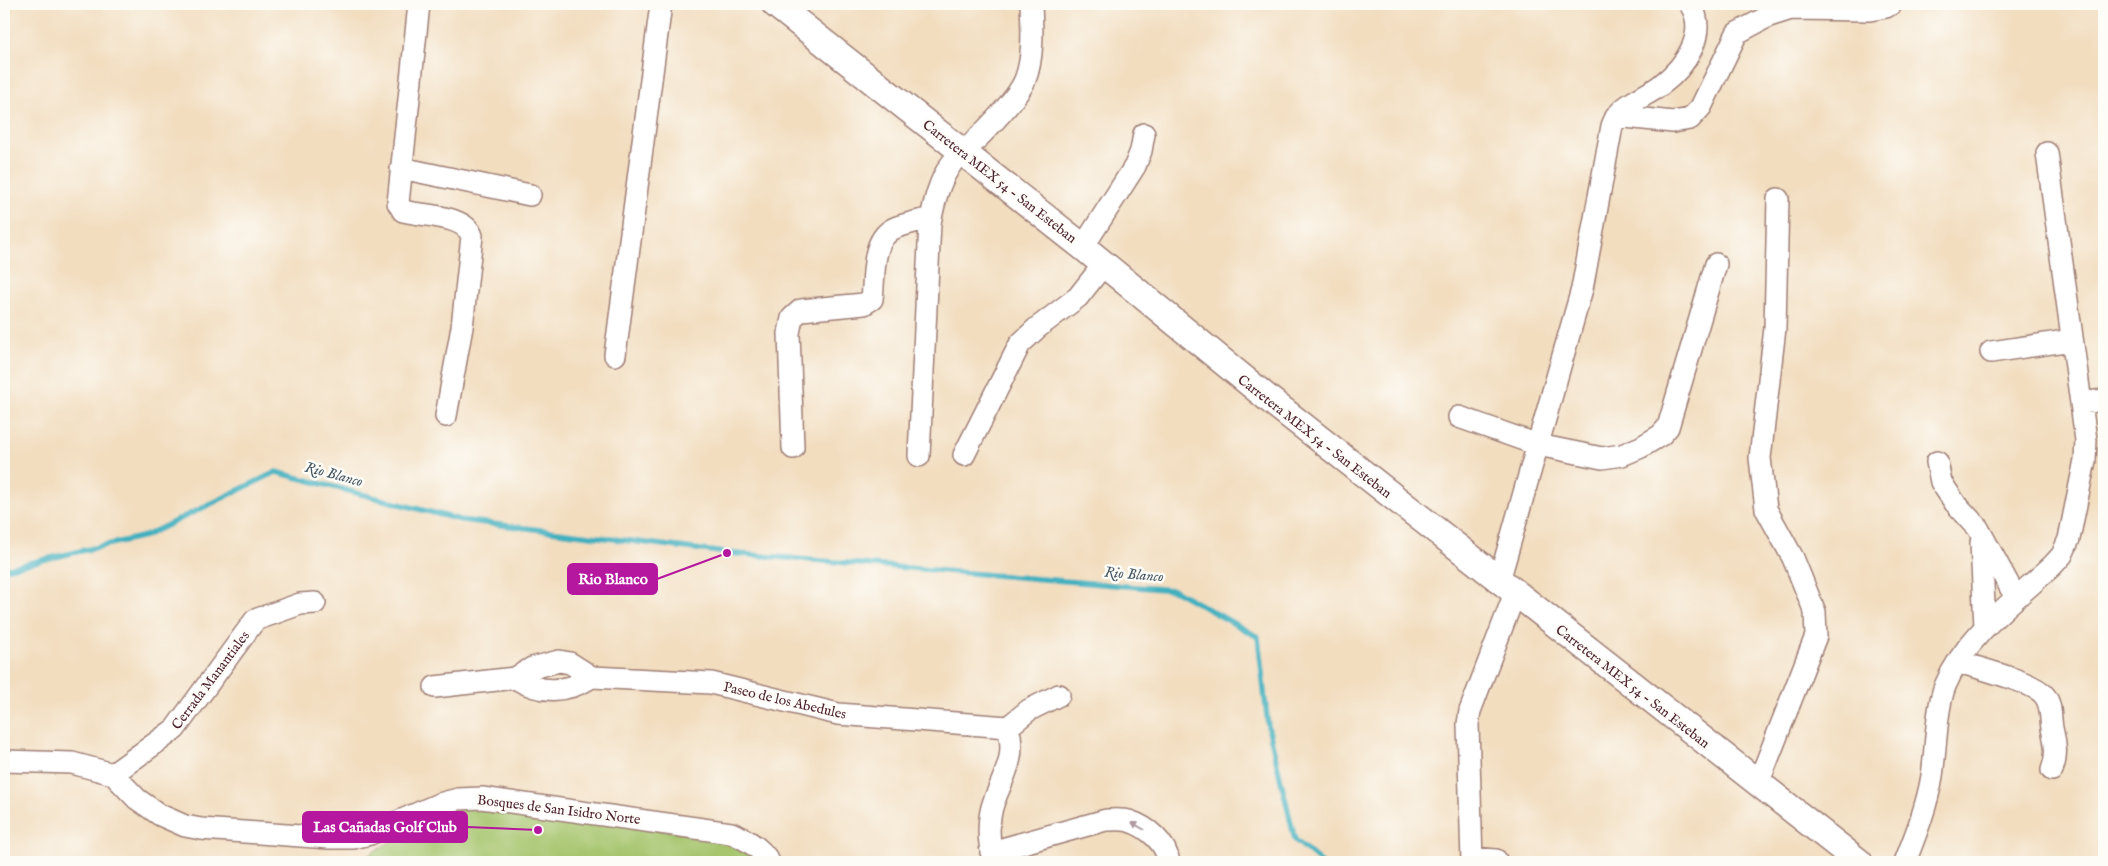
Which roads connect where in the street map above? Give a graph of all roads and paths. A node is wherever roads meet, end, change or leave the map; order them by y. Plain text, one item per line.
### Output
1 (419, 4) edge
2 (661, 4) edge
3 (775, 4) edge
4 (1031, 4) edge
5 (1690, 4) edge
6 (1891, 4) edge
7 (1616, 116) junction
8 (1144, 134) dead end
9 (963, 151) junction
10 (2047, 153) dead end
11 (401, 168) junction
12 (530, 195) dead end
13 (1778, 199) dead end
14 (931, 218) junction
15 (1083, 247) junction
16 (1104, 264) junction
17 (1716, 264) dead end
18 (2072, 340) junction
19 (1991, 352) dead end
20 (615, 355) dead end
21 (2104, 400) edge
22 (2081, 403) junction
23 (446, 416) dead end
24 (1458, 417) dead end
25 (1538, 445) junction
26 (793, 448) dead end
27 (964, 455) dead end
28 (920, 456) dead end
29 (1937, 462) dead end
30 (1980, 534) junction
31 (1507, 587) junction
32 (2016, 598) junction
33 (315, 602) dead end
34 (1985, 627) junction
35 (1958, 662) junction
36 (592, 677) junction
37 (514, 678) junction
38 (436, 687) dead end
39 (1059, 696) dead end
40 (1008, 727) junction
41 (4, 761) edge
42 (2052, 770) dead end
43 (113, 774) junction
44 (1758, 784) junction
45 (992, 857) edge
46 (1472, 860) edge
47 (1496, 860) dead end
48 (769, 862) edge
49 (1171, 862) edge
50 (1859, 862) edge
51 (1904, 862) edge

1 - 11 street
2 - 20 street
3 - 9 street, Carretera MEX 54 - San Esteban
4 - 9 street
5 - 7 street
6 - 7 street
7 - 25 street
8 - 15 street
9 - 14 street
9 - 15 street, Carretera MEX 54 - San Esteban
10 - 18 street
11 - 12 street
11 - 23 street
13 - 44 street
14 - 26 street
14 - 28 street
15 - 16 street, Carretera MEX 54 - San Esteban
16 - 27 street
16 - 31 street, Carretera MEX 54 - San Esteban
17 - 25 street
18 - 19 street
18 - 22 street
21 - 22 street
22 - 32 street
24 - 25 street
25 - 31 street
29 - 30 street
30 - 32 street
30 - 34 street
31 - 44 street, Carretera MEX 54 - San Esteban
31 - 46 street
32 - 34 street
33 - 43 street, Cerrada Manantiales
34 - 35 street
35 - 42 street
35 - 51 street
36 - 37 street, Paseo de los Abedules
36 - 37 street, Paseo de los Abedules
36 - 40 street, Paseo de los Abedules
37 - 38 street, Paseo de los Abedules
39 - 40 street
40 - 45 street
41 - 43 street
43 - 48 street, Bosques de San Isidro Norte
44 - 50 street, Carretera MEX 54 - San Esteban
49 -> 45 street
46 - 47 street

